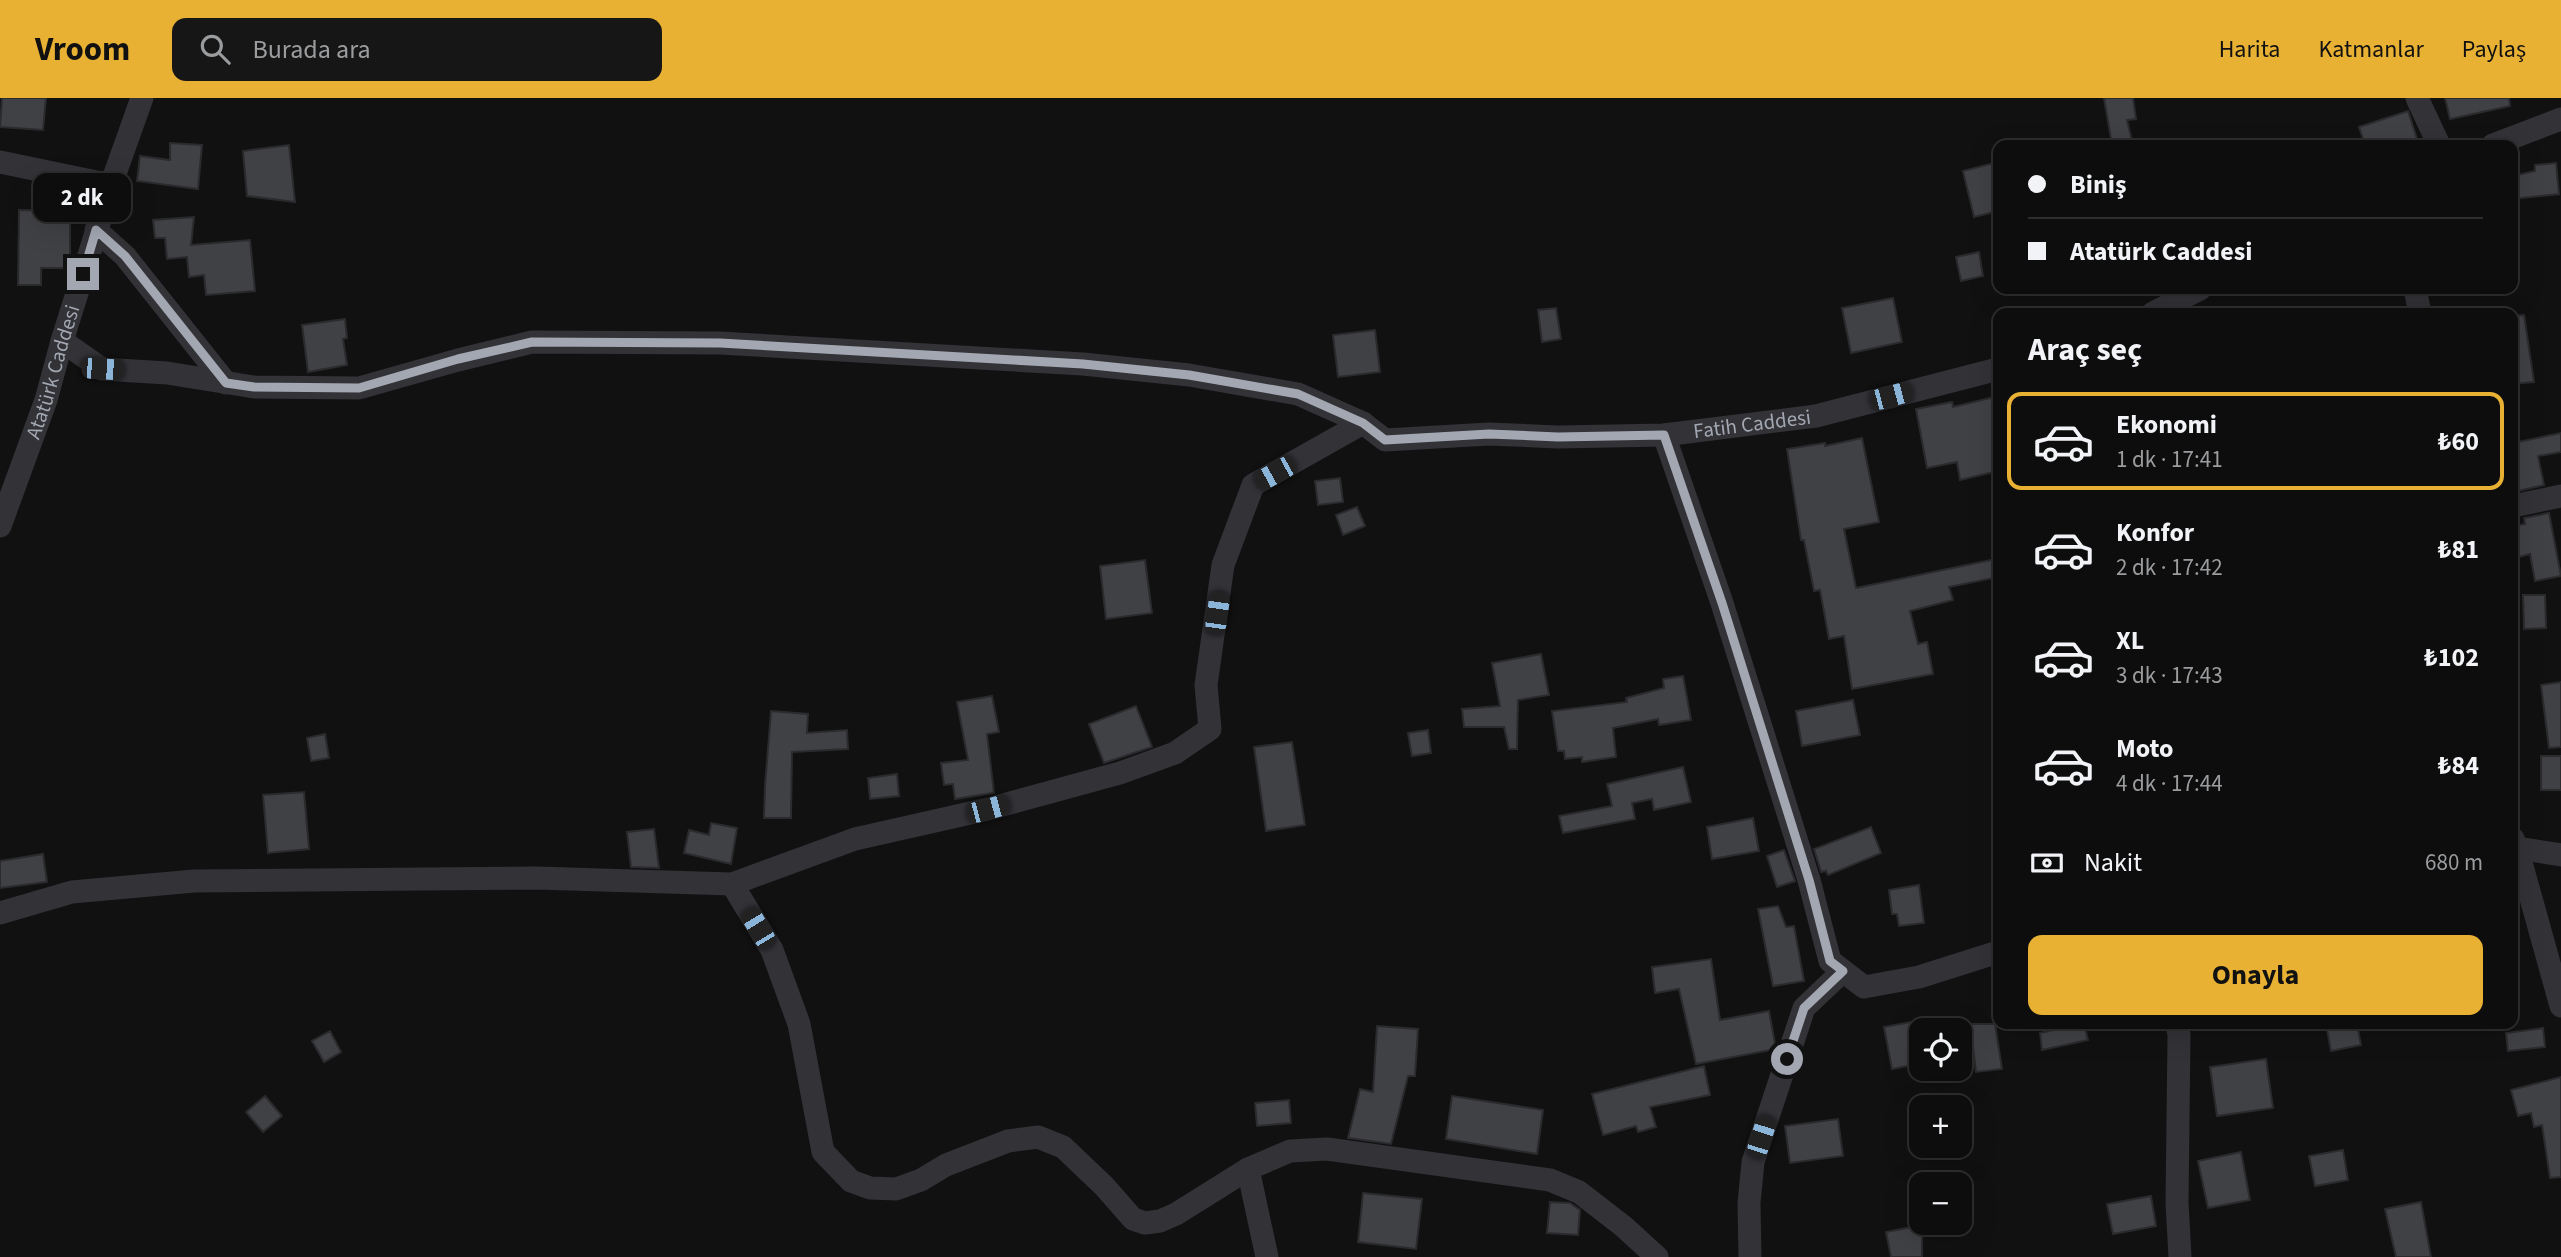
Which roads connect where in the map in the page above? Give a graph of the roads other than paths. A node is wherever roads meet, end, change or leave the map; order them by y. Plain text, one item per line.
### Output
1 (142, 98) edge
2 (2417, 98) edge
3 (2561, 119) edge
4 (2437, 140) edge
5 (2506, 140) edge
6 (0, 162) edge
7 (111, 185) junction
8 (96, 230) junction
9 (2190, 294) edge
10 (2163, 308) edge
11 (62, 341) junction
12 (1993, 370) edge
13 (226, 383) junction
14 (1363, 423) junction
15 (1664, 435) junction
16 (2561, 496) edge
17 (2518, 505) edge
18 (0, 526) edge
19 (2518, 845) edge
20 (2518, 855) edge
21 (2561, 855) edge
22 (732, 884) junction
23 (0, 913) edge
24 (1993, 954) edge
25 (1843, 971) junction
26 (2561, 1006) edge
27 (2178, 1029) edge
28 (1248, 1169) junction
29 (1267, 1257) edge
30 (1657, 1257) edge
31 (1751, 1257) edge
32 (2180, 1257) edge

1 - 7 street, Atatürk Caddesi
2 - 4 street
3 - 5 street
6 - 7 street
7 - 8 street, Atatürk Caddesi
8 - 11 street, Atatürk Caddesi
8 - 13 street
9 - 10 street
11 - 13 street, Fatih Caddesi
11 - 18 street, Atatürk Caddesi
12 - 15 street, Fatih Caddesi
13 - 14 street, Fatih Caddesi
14 - 15 street, Fatih Caddesi
14 - 22 street
15 - 25 street
16 - 17 street
19 - 21 street
20 - 26 street
22 - 23 street
22 - 28 street
24 - 25 street
25 - 31 street
27 - 32 street
28 - 29 street
28 - 30 street

